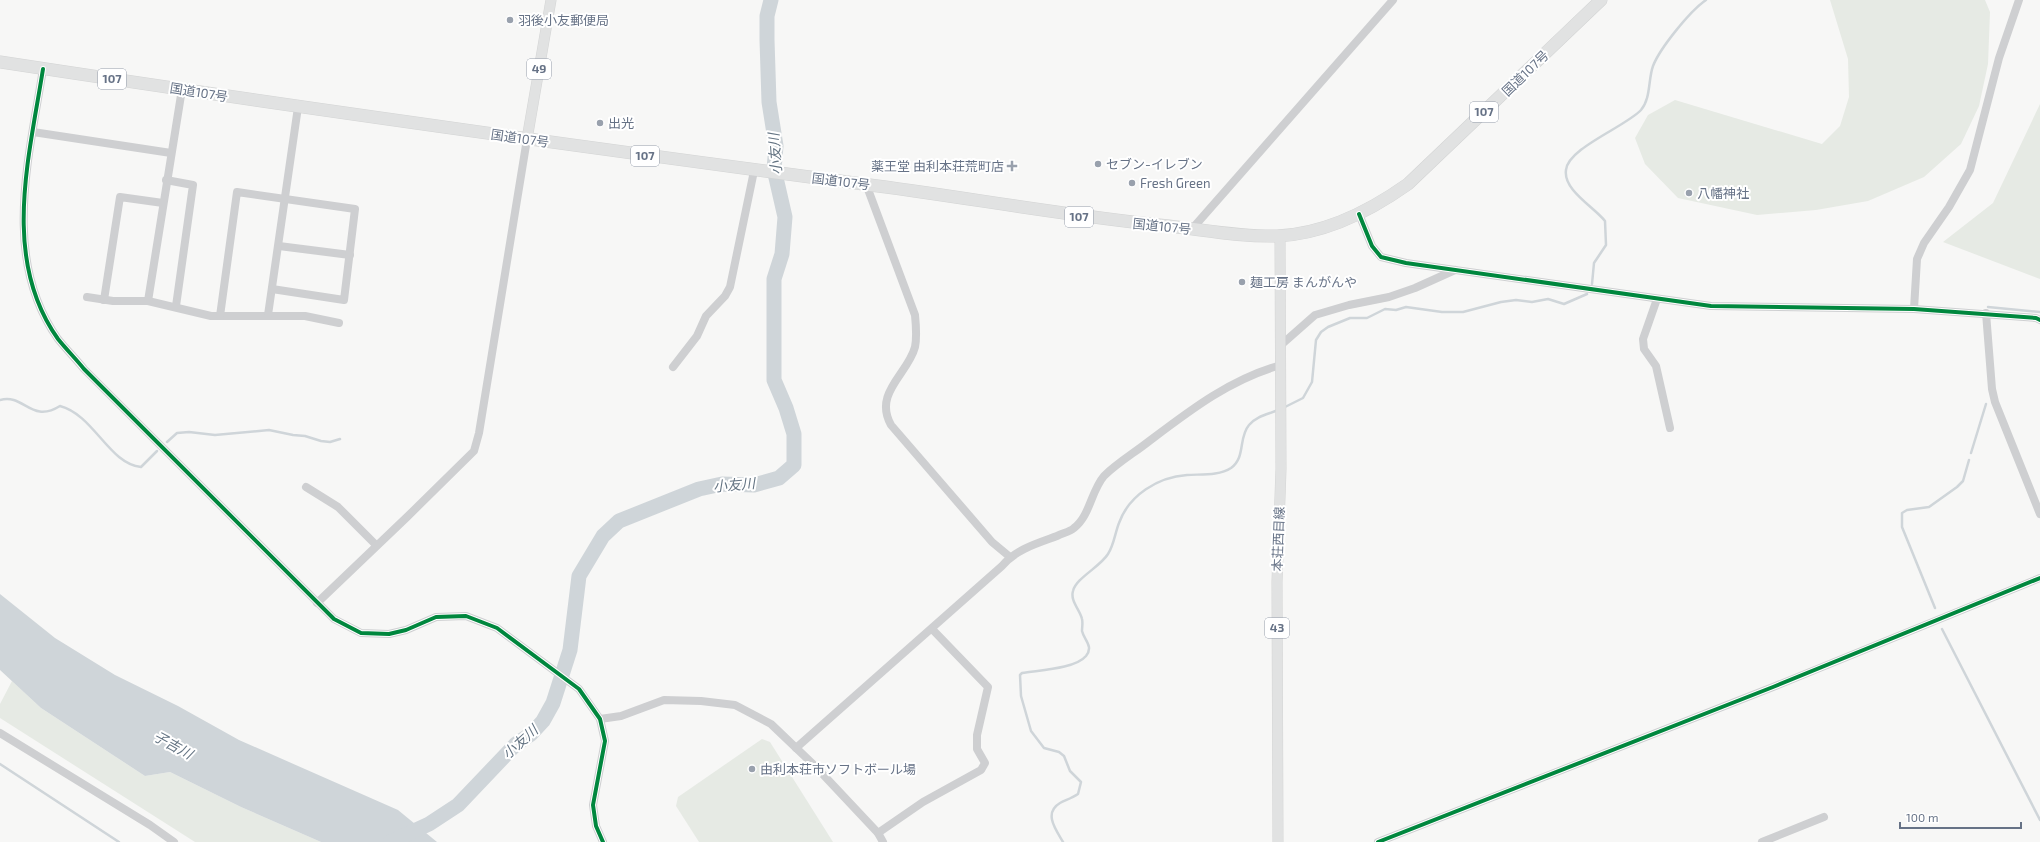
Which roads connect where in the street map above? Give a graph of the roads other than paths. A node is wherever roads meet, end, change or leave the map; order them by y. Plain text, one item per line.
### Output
1 (551, 0) edge
2 (1393, 0) edge
3 (1601, 0) edge
4 (2018, 0) edge
5 (0, 62) edge
6 (43, 69) junction
7 (182, 89) junction
8 (298, 107) junction
9 (33, 132) junction
10 (527, 139) junction
11 (171, 152) junction
12 (759, 171) junction
13 (166, 180) junction
14 (866, 184) junction
15 (285, 199) junction
16 (163, 203) junction
17 (1359, 214) junction
18 (1192, 229) junction
19 (1280, 236) junction
20 (279, 246) junction
21 (350, 255) junction
22 (1456, 270) junction
23 (272, 289) junction
24 (87, 297) dead end
25 (104, 300) junction
26 (1657, 300) junction
27 (148, 301) junction
28 (176, 306) junction
29 (1914, 309) junction
30 (1986, 313) junction
31 (268, 315) junction
32 (220, 316) junction
33 (2040, 320) edge
34 (339, 323) dead end
35 (1281, 345) junction
36 (1281, 365) junction
37 (673, 367) dead end
38 (1670, 428) dead end
39 (306, 487) dead end
40 (2040, 514) edge
41 (376, 545) junction
42 (1010, 557) junction
43 (2040, 578) edge
44 (317, 603) junction
45 (932, 629) junction
46 (600, 719) junction
47 (0, 733) edge
48 (796, 748) junction
49 (1824, 817) dead end
50 (878, 833) junction
51 (174, 842) edge
52 (602, 842) edge
53 (883, 842) edge
54 (1278, 842) edge
55 (1378, 842) edge
56 (1762, 842) edge

1 - 10 main road, 49
2 - 18 street
3 - 17 highway, 国道107号 / 107
4 - 29 street
5 - 6 highway, 国道107号 / 107
6 - 7 highway, 国道107号 / 107
6 - 9 street
7 - 8 highway, 国道107号 / 107
7 - 11 street
8 - 10 highway, 国道107号 / 107
8 - 15 street
9 - 11 street
9 - 44 street
10 - 12 highway, 国道107号 / 107
10 - 41 street
11 - 13 street
12 - 14 highway, 国道107号 / 107
12 - 37 street
13 - 16 street
13 - 28 street
14 - 18 highway, 国道107号 / 107
14 - 42 street
15 - 20 street
15 - 21 street
15 - 32 street
16 - 25 street
16 - 27 street
17 - 19 highway, 国道107号 / 107
17 - 22 street
18 - 19 highway, 国道107号 / 107
19 - 35 main road, 本荘西目線 / 43
20 - 21 street
20 - 23 street
21 - 23 street
22 - 26 street
22 - 35 street
23 - 31 street
24 - 25 street
25 - 27 street
26 - 29 street
26 - 38 street
27 - 28 street
28 - 32 street
29 - 30 street
30 - 33 street
30 - 40 street
31 - 32 street
31 - 34 street
35 - 36 main road, 本荘西目線 / 43
36 - 42 street
36 - 54 main road, 本荘西目線 / 43
39 - 41 street
41 - 44 street
42 - 45 street
43 - 55 street
44 - 46 street
45 - 48 street
45 - 50 street
46 - 48 street
46 - 52 street
47 - 51 street
48 - 50 street
49 - 56 street
50 - 53 street

